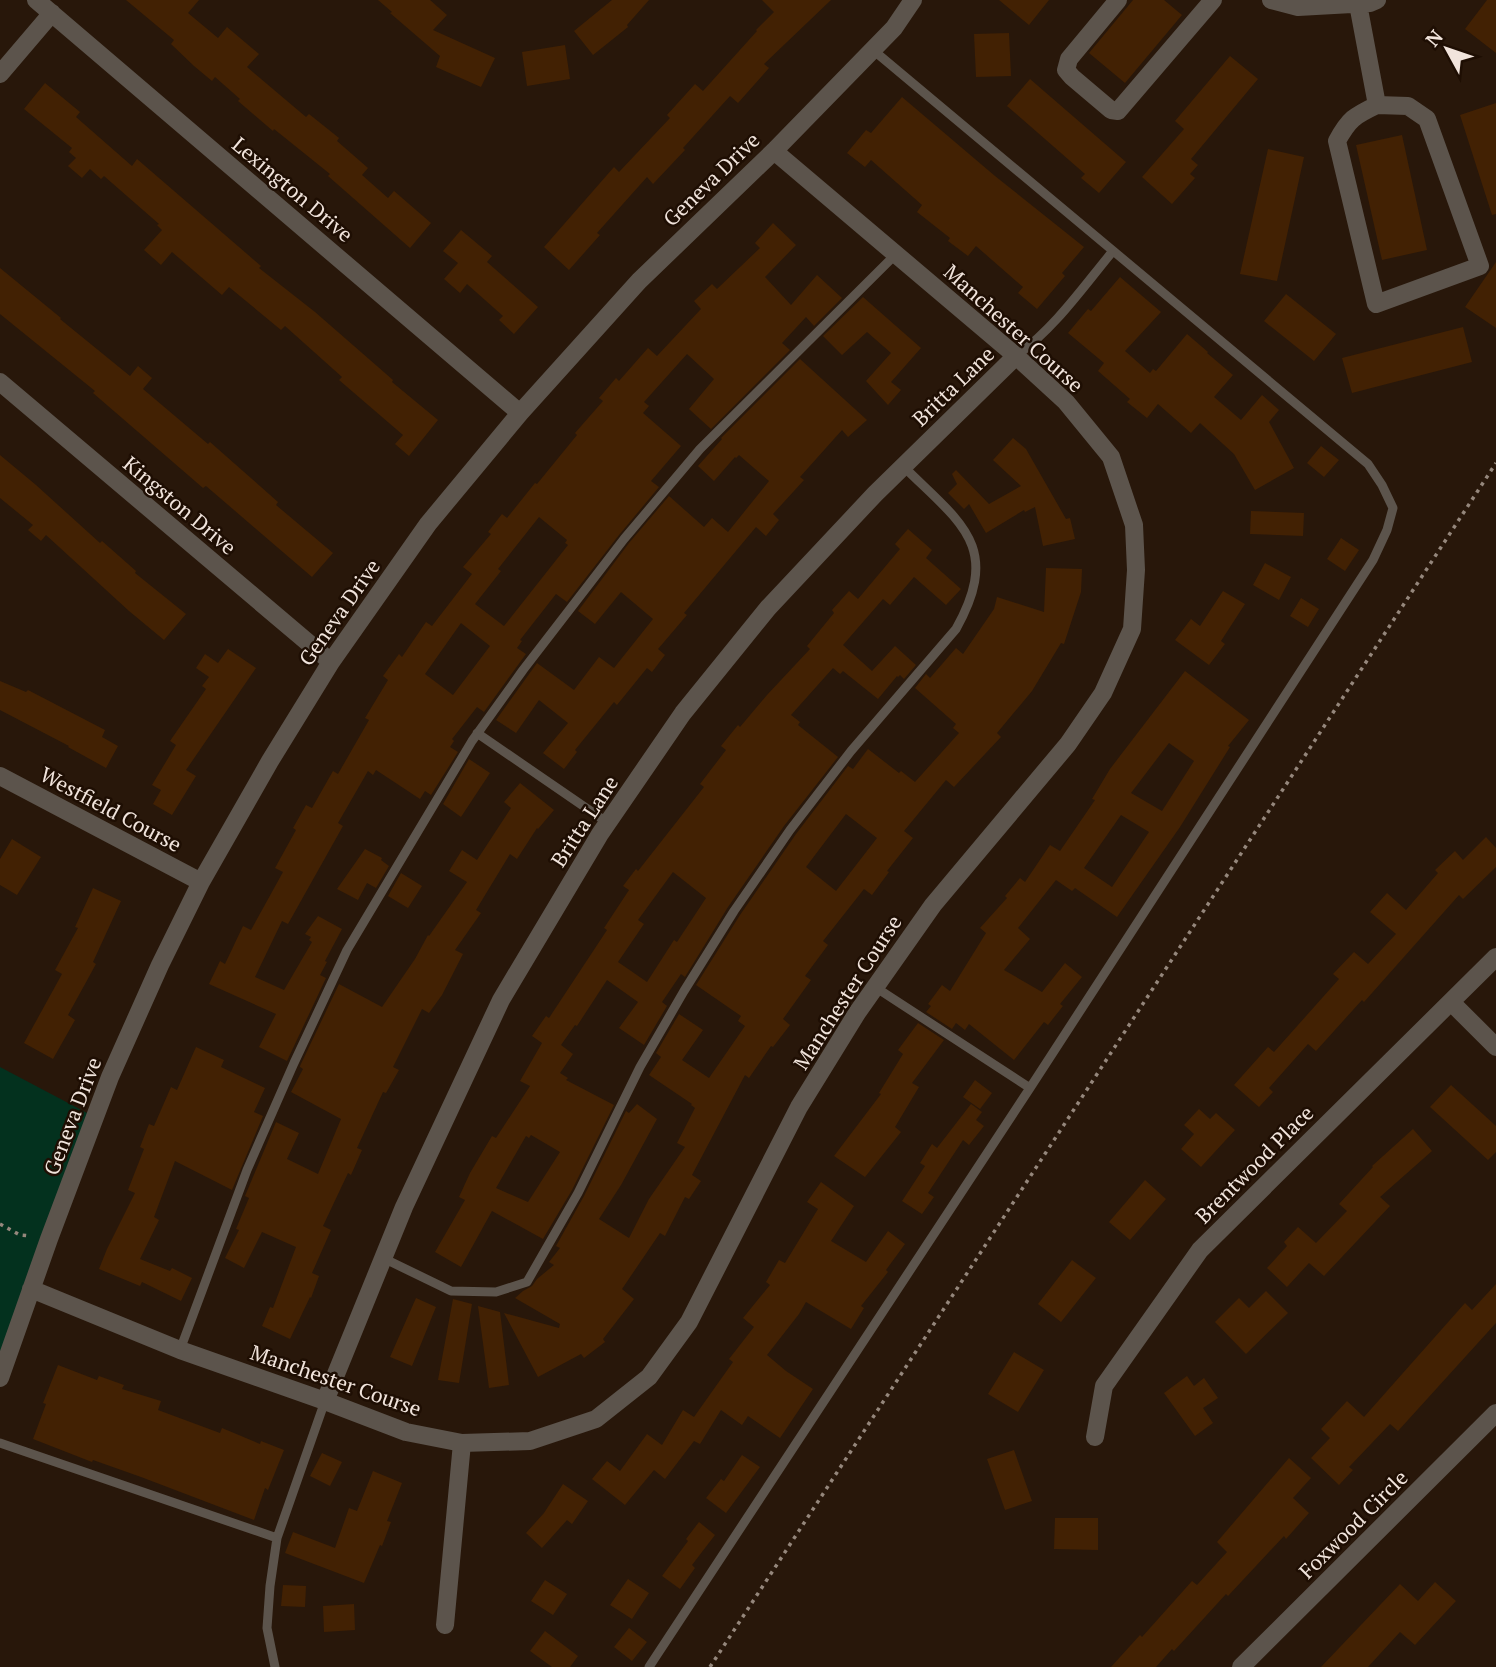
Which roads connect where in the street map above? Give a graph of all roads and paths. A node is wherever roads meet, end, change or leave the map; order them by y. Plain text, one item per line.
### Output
1 (36, 0) edge
2 (913, 0) edge
3 (1118, 0) edge
4 (1213, 0) edge
5 (1271, 0) edge
6 (1377, 0) edge
7 (1358, 4) junction
8 (52, 13) junction
9 (873, 50) junction
10 (0, 74) edge
11 (1377, 104) junction
12 (774, 150) junction
13 (1113, 251) junction
14 (896, 254) junction
15 (1016, 356) junction
16 (0, 382) edge
17 (520, 413) junction
18 (1496, 463) edge
19 (903, 466) junction
20 (331, 662) junction
21 (477, 733) junction
22 (0, 776) edge
23 (608, 823) junction
24 (201, 883) junction
25 (1496, 957) edge
26 (874, 987) junction
27 (1451, 1002) junction
28 (1496, 1047) edge
29 (1030, 1088) junction
30 (0, 1224) edge
31 (49, 1239) junction
32 (383, 1258) junction
33 (31, 1289) junction
34 (180, 1350) junction
35 (0, 1378) edge
36 (325, 1401) junction
37 (1496, 1413) edge
38 (1095, 1437) dead end
39 (0, 1443) edge
40 (462, 1443) junction
41 (277, 1538) junction
42 (445, 1625) dead end
43 (275, 1667) edge
44 (649, 1667) edge
45 (710, 1667) edge
46 (1241, 1667) edge

1 - 8 street, Lexington Drive
2 - 9 street, Geneva Drive
3 - 4 street
5 - 7 street
6 - 7 street
7 - 11 street
8 - 10 street
8 - 17 street, Lexington Drive
9 - 12 street, Geneva Drive
9 - 13 lane
11 - 11 street
12 - 14 street, Manchester Course
12 - 17 street, Geneva Drive
13 - 15 lane
13 - 29 lane
14 - 15 street, Manchester Course
14 - 21 lane
15 - 19 street, Britta Lane
15 - 26 street, Manchester Course
16 - 20 street, Kingston Drive
17 - 20 street, Geneva Drive
18 - 45 path
19 - 23 street, Britta Lane
19 - 32 lane
20 - 24 street, Geneva Drive
21 - 23 lane
21 - 34 lane
22 - 24 street, Westfield Course
23 - 32 street, Britta Lane
24 - 31 street, Geneva Drive
25 - 27 street, Brentwood Place
26 - 29 lane
26 - 40 street, Manchester Course
27 - 28 street
27 - 38 street, Brentwood Place
29 - 44 lane
30 - 31 path
31 - 33 street, Geneva Drive
32 - 36 street, Britta Lane
33 - 34 street, Manchester Course
33 - 35 street, Geneva Drive
34 - 36 street, Manchester Course
36 - 40 street, Manchester Course
36 - 41 lane
37 - 46 street, Foxwood Circle
39 - 41 lane
40 - 42 street
41 - 43 lane

